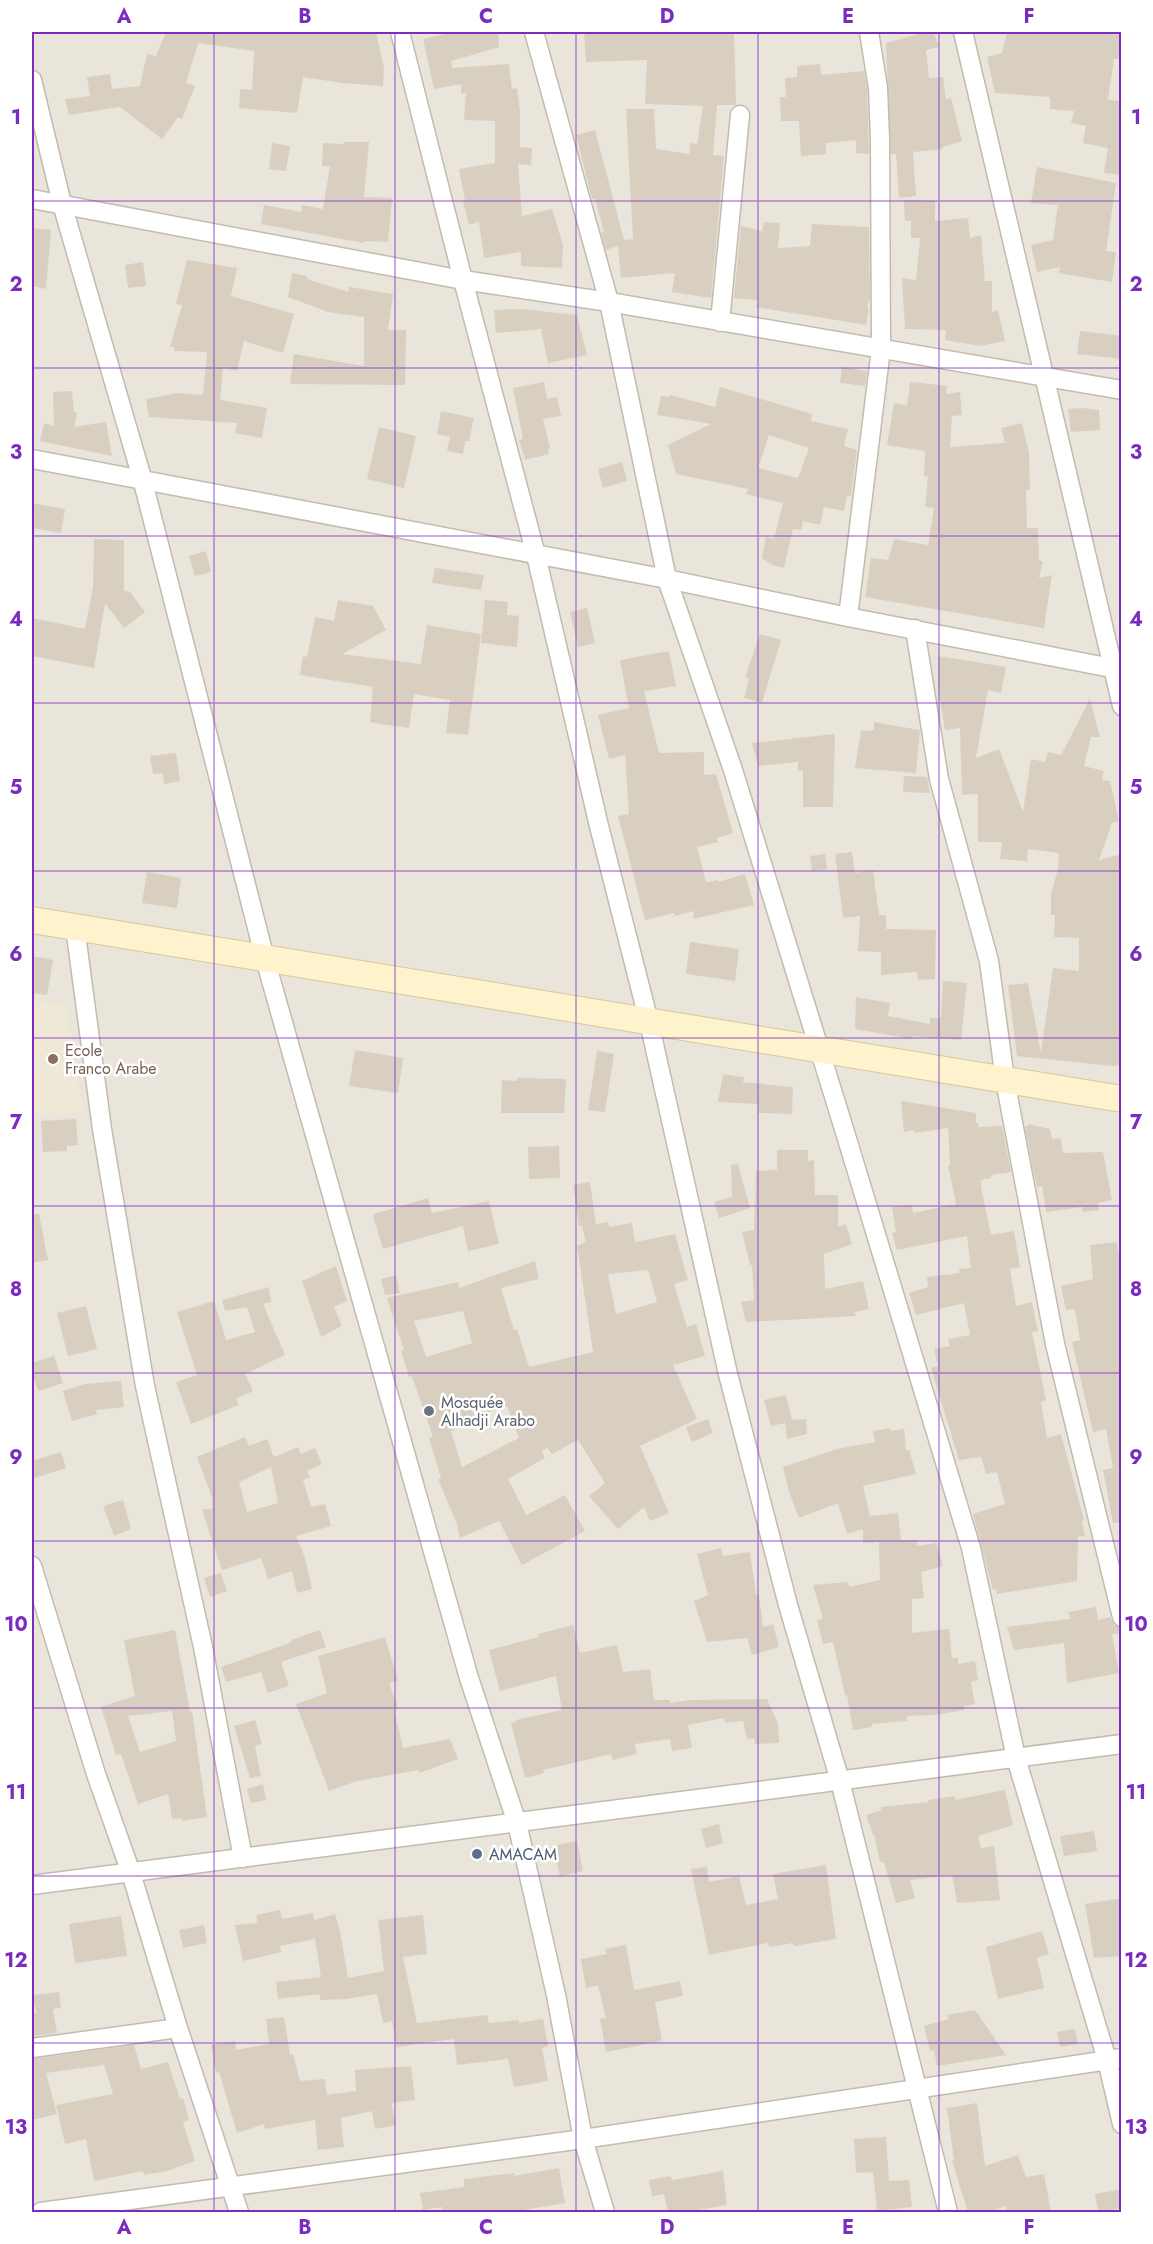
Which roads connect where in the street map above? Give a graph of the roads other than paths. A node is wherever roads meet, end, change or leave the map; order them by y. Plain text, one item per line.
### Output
1 (400, 32) edge
2 (534, 32) edge
3 (869, 32) edge
4 (963, 32) edge
5 (32, 80) edge
6 (740, 115) dead end
7 (32, 199) edge
8 (62, 204) junction
9 (463, 280) junction
10 (609, 302) junction
11 (720, 322) junction
12 (881, 349) junction
13 (1043, 375) junction
14 (1122, 390) edge
15 (32, 459) edge
16 (141, 478) junction
17 (536, 555) junction
18 (667, 579) junction
19 (848, 617) junction
20 (915, 629) junction
21 (1117, 669) edge
22 (1122, 706) edge
23 (32, 920) edge
24 (75, 927) junction
25 (265, 959) junction
26 (649, 1022) junction
27 (819, 1049) junction
28 (1005, 1080) junction
29 (1122, 1099) edge
30 (32, 1566) edge
31 (1122, 1617) edge
32 (1122, 1744) edge
33 (1016, 1758) junction
34 (840, 1781) junction
35 (517, 1822) junction
36 (243, 1857) junction
37 (131, 1873) junction
38 (32, 1885) edge
39 (178, 2028) junction
40 (32, 2048) edge
41 (1114, 2059) edge
42 (919, 2090) junction
43 (1122, 2124) edge
44 (583, 2139) junction
45 (229, 2186) junction
46 (41, 2212) edge
47 (238, 2212) edge
48 (605, 2212) edge
49 (948, 2212) edge

1 - 9 street
2 - 10 street
3 - 12 street
4 - 13 street
5 - 8 street
6 - 11 street
7 - 8 street
8 - 9 street
8 - 16 street
9 - 10 street
9 - 17 street
10 - 11 street
10 - 18 street
11 - 12 street
12 - 13 street
12 - 19 street
13 - 14 street
13 - 21 street
15 - 16 street
16 - 17 street
16 - 25 street
17 - 18 street
17 - 26 street
18 - 19 street
18 - 27 street
19 - 20 street
20 - 21 street
20 - 28 street
21 - 22 street
23 - 24 street
24 - 25 street
24 - 36 street
25 - 26 street
25 - 35 street
26 - 27 street
26 - 34 street
27 - 28 street
27 - 33 street
28 - 29 street
28 - 31 street
30 - 37 street
32 - 33 street
33 - 34 street
33 - 41 street
34 - 35 street
34 - 42 street
35 - 36 street
35 - 44 street
36 - 37 street
37 - 38 street
37 - 39 street
39 - 40 street
39 - 45 street
41 - 42 street
41 - 43 street
42 - 44 street
42 - 49 street
44 - 45 street
44 - 48 street
45 - 46 street
45 - 47 street

